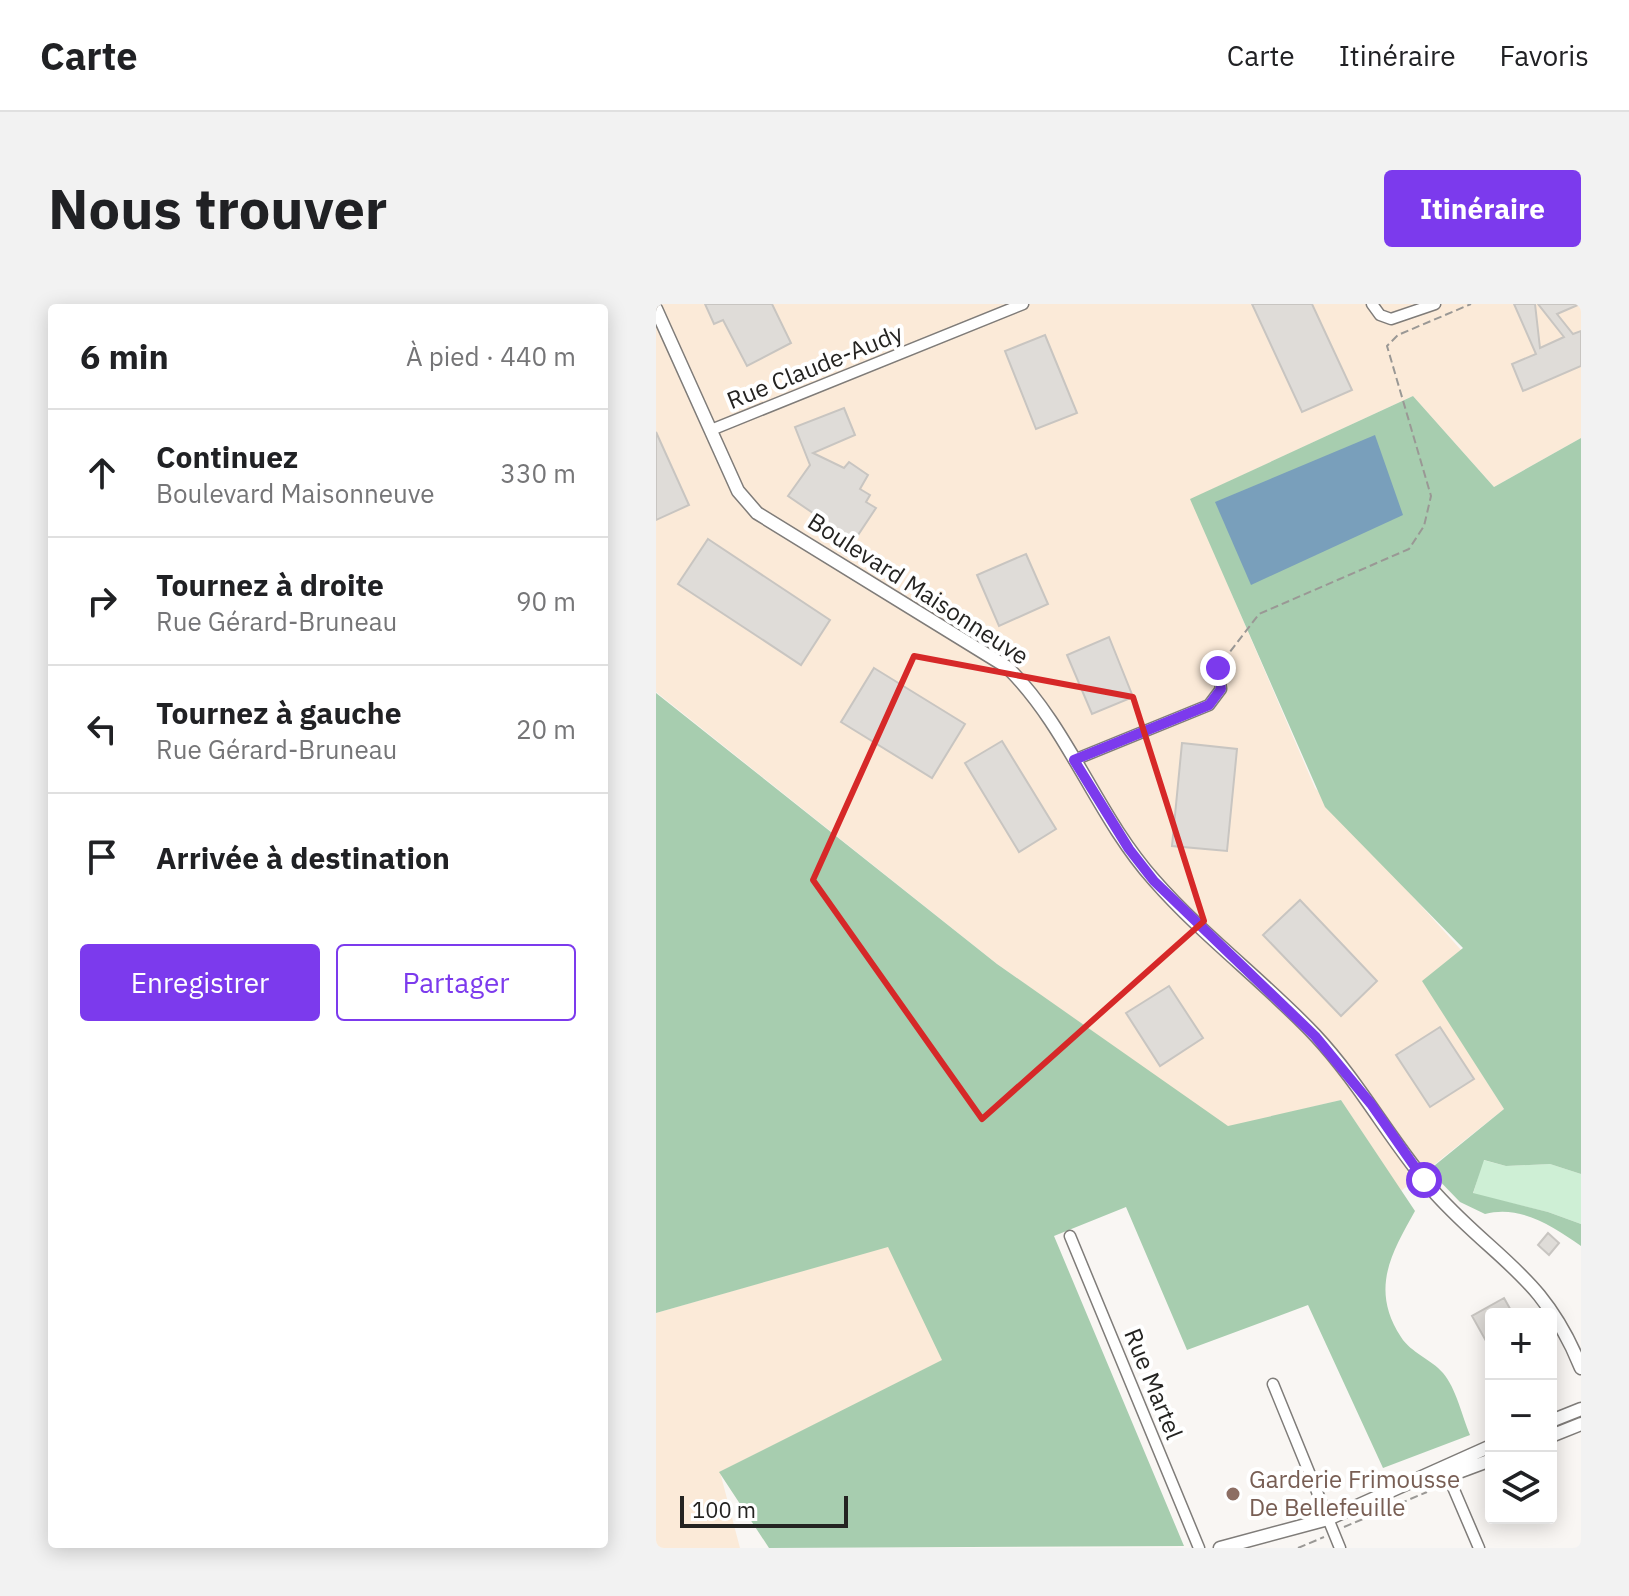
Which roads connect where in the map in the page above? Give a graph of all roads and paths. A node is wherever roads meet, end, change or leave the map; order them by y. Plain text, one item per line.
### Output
1 (1023, 304) edge
2 (1372, 304) edge
3 (1435, 304) edge
4 (1471, 304) edge
5 (656, 309) edge
6 (711, 430) junction
7 (1218, 668) joint
8 (1074, 760) junction
9 (1070, 1236) dead end
10 (1581, 1368) edge
11 (1273, 1384) dead end
12 (1581, 1409) edge
13 (1557, 1419) edge
14 (1581, 1424) edge
15 (1557, 1434) edge
16 (1485, 1449) edge
17 (1485, 1461) edge
18 (1446, 1471) junction
19 (1428, 1492) dead end
20 (1328, 1519) junction
21 (1343, 1527) dead end
22 (1326, 1536) dead end
23 (1199, 1548) edge
24 (1220, 1548) edge
25 (1298, 1548) edge
26 (1340, 1548) edge
27 (1479, 1548) edge

1 - 6 street, Rue Claude-Audy
2 - 3 street
4 - 7 path
5 - 6 street, Boulevard Maisonneuve
6 - 8 street, Boulevard Maisonneuve
7 - 8 street
8 - 10 street, Boulevard Maisonneuve
9 - 23 street, Rue Martel
11 - 20 street
12 - 13 street
14 - 15 street
16 - 18 street
17 - 18 street
18 - 20 street
18 - 27 street
19 - 21 path
20 - 24 street
20 - 26 street
22 - 25 path

